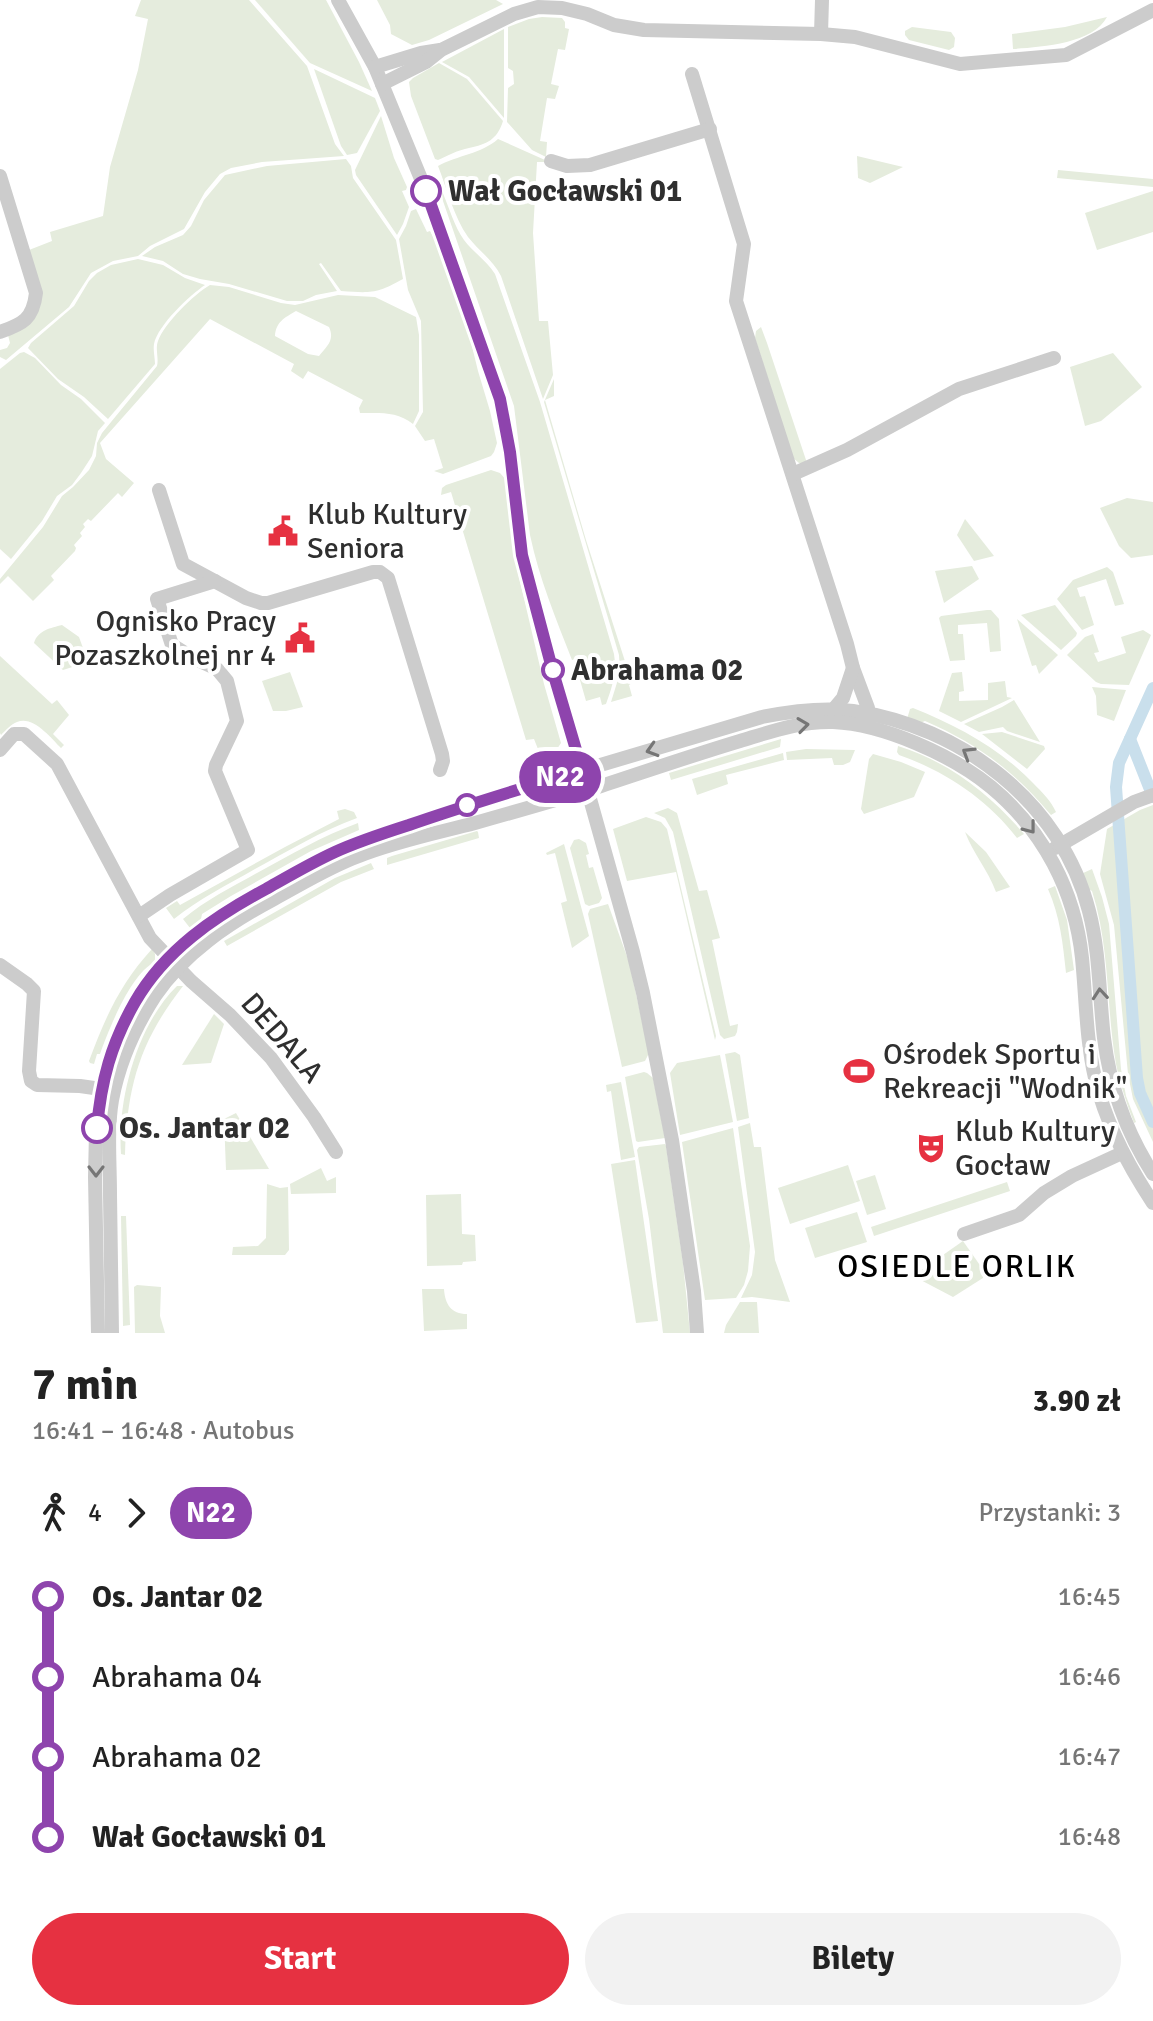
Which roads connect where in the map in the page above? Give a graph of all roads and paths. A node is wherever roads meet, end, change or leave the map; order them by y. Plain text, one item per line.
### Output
1 (338, 0) edge
2 (822, 0) edge
3 (578, 6) edge
4 (1153, 10) edge
5 (821, 34) junction
6 (441, 50) junction
7 (375, 67) junction
8 (692, 74) dead end
9 (382, 84) junction
10 (710, 129) junction
11 (551, 161) dead end
12 (0, 176) edge
13 (0, 332) edge
14 (1054, 358) dead end
15 (793, 474) junction
16 (159, 490) dead end
17 (183, 564) junction
18 (215, 581) junction
19 (184, 591) junction
20 (853, 668) junction
21 (833, 710) junction
22 (867, 721) junction
23 (0, 750) edge
24 (440, 770) dead end
25 (582, 770) junction
26 (588, 790) junction
27 (1147, 797) edge
28 (1061, 844) junction
29 (1047, 852) junction
30 (139, 916) junction
31 (173, 963) junction
32 (0, 965) edge
33 (101, 1089) junction
34 (336, 1152) dead end
35 (1122, 1153) junction
36 (1153, 1174) edge
37 (1153, 1203) edge
38 (964, 1234) dead end
39 (98, 1333) edge
40 (112, 1333) edge
41 (697, 1333) edge

1 - 7 street
2 - 5 street
3 - 5 street
3 - 6 street
4 - 5 street
6 - 7 street
6 - 9 street
7 - 9 street
8 - 10 street
9 - 25 street
10 - 11 street
10 - 15 street
12 - 13 street
14 - 15 street
15 - 20 street
16 - 17 street
17 - 18 street
17 - 19 street
18 - 19 street
18 - 24 street
19 - 30 street
20 - 21 street
20 - 22 street
21 - 22 street
21 -> 25 street
26 -> 22 street
28 -> 22 street
22 -> 29 street
23 - 30 street, DEDALA
25 - 26 street
25 - 31 street
26 - 31 street
26 - 41 street
27 - 28 street
28 - 29 street
36 -> 28 street
29 - 35 street
30 - 31 street, DEDALA
31 - 33 street
31 - 34 street, DEDALA
31 - 40 street
32 - 33 street
33 -> 39 street
35 - 37 street
35 - 38 street

